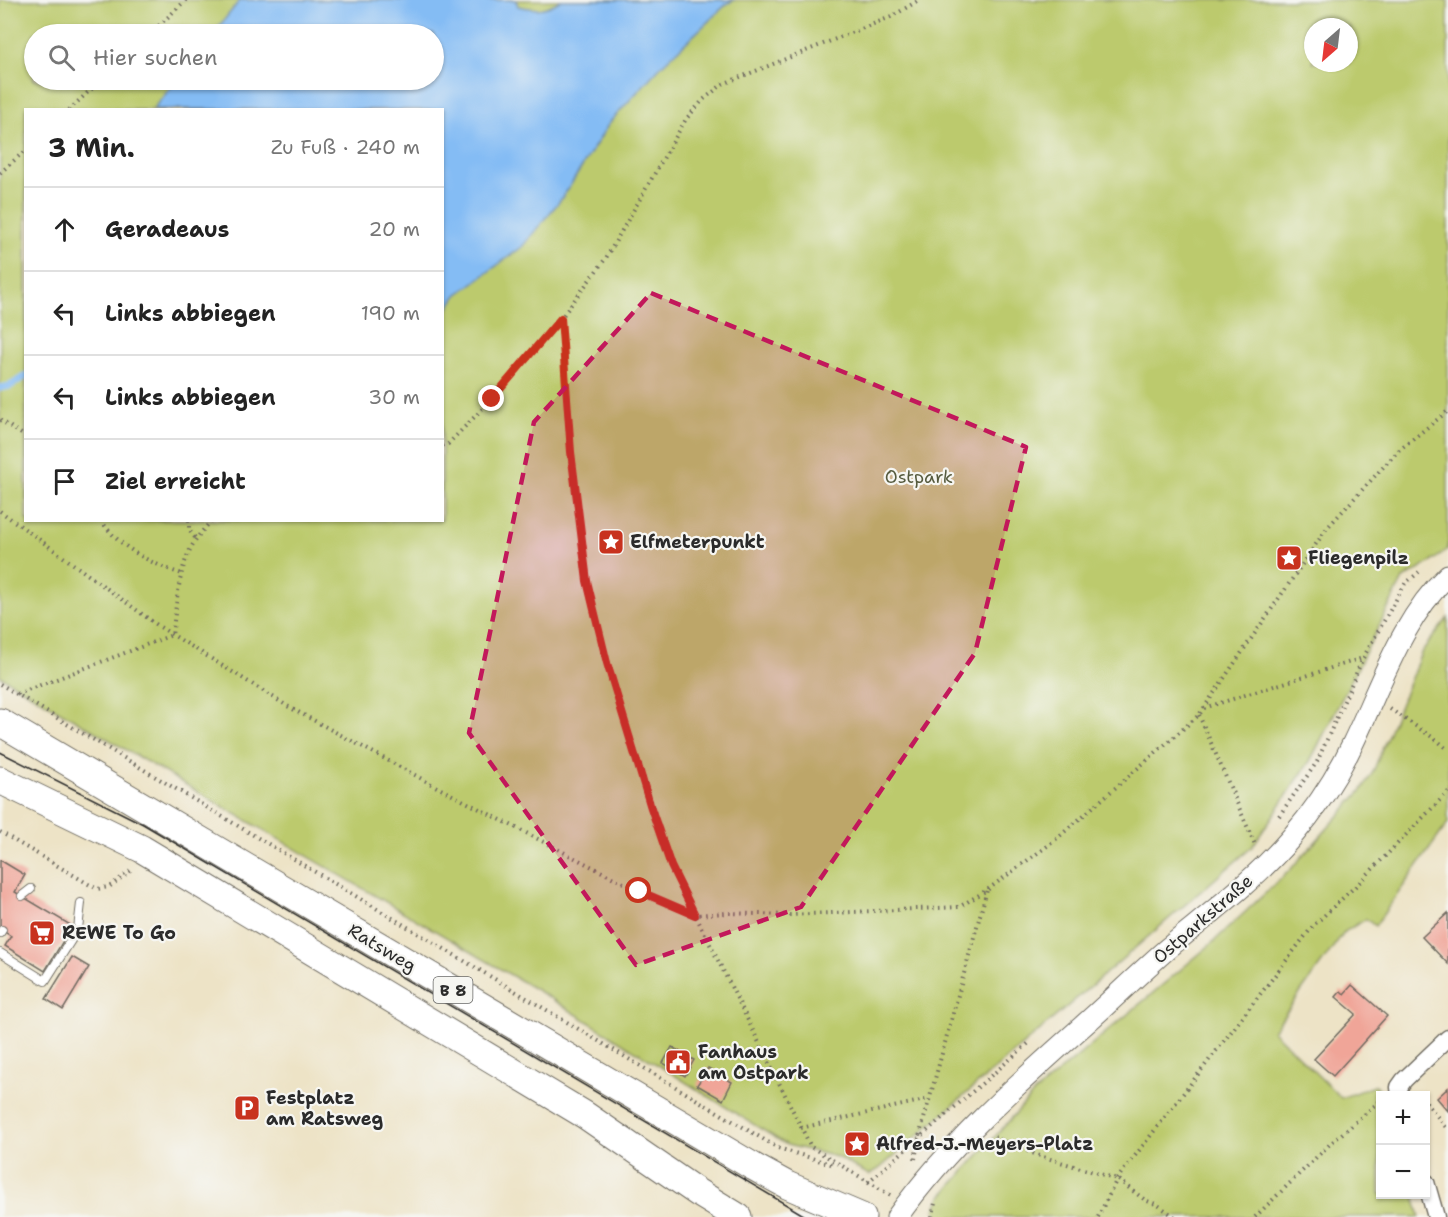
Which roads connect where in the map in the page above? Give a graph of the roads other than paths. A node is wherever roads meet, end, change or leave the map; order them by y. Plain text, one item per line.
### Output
1 (1448, 574) edge
2 (0, 722) edge
3 (0, 780) edge
4 (31, 889) dead end
5 (22, 896) dead end
6 (81, 903) dead end
7 (0, 953) edge
8 (1448, 1038) edge
9 (1400, 1091) edge
10 (1430, 1198) edge
11 (738, 1217) edge
12 (862, 1217) edge
13 (897, 1217) edge
14 (1436, 1217) edge

1 - 13 street, Ostparkstraße
2 - 12 main road, Ratsweg / B 8
3 - 11 main road, B 8
4 - 5 lane
6 - 7 lane
8 - 9 street
10 - 14 street

